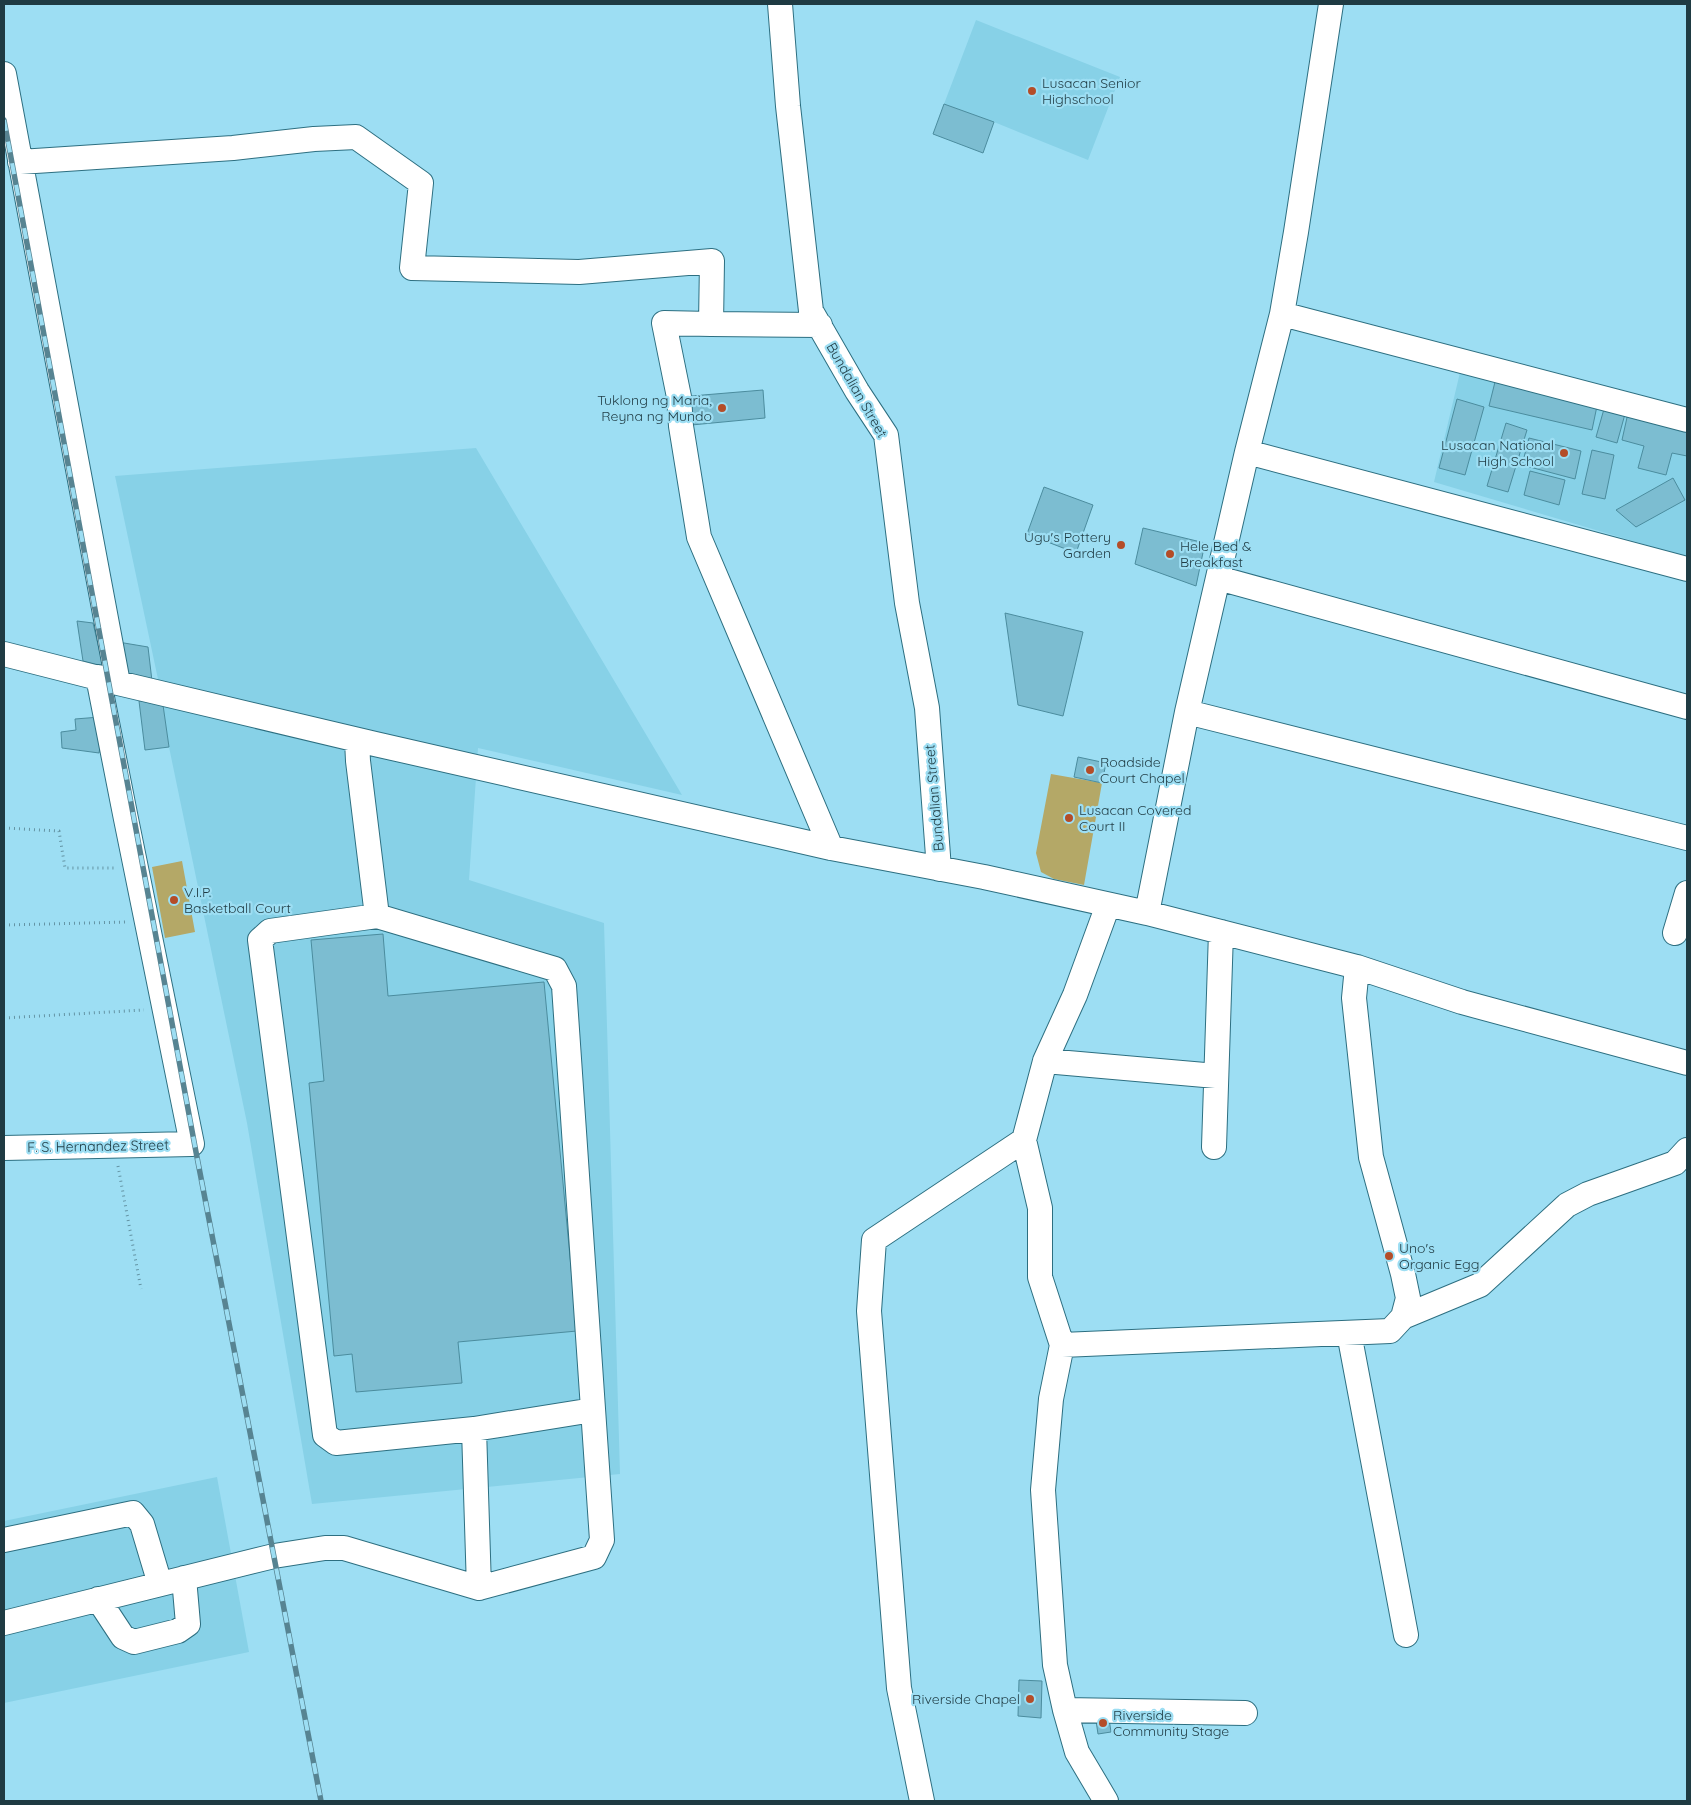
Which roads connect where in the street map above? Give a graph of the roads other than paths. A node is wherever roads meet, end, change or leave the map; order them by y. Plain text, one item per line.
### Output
1 (780, 4) edge
2 (1331, 4) edge
3 (4, 74) edge
4 (20, 162) junction
5 (1282, 314) junction
6 (711, 324) junction
7 (820, 325) junction
8 (1687, 420) edge
9 (1247, 452) junction
10 (1687, 569) edge
11 (1218, 578) junction
12 (4, 654) edge
13 (108, 680) junction
14 (1687, 707) edge
15 (1187, 712) junction
16 (357, 740) junction
17 (1687, 838) edge
18 (831, 848) junction
19 (940, 869) junction
20 (1687, 893) edge
21 (1108, 905) junction
22 (1147, 913) junction
23 (377, 916) junction
24 (1221, 932) junction
25 (1674, 933) dead end
26 (1357, 967) junction
27 (1045, 1061) junction
28 (1687, 1063) edge
29 (1216, 1076) junction
30 (1024, 1140) junction
31 (1214, 1147) dead end
32 (4, 1148) edge
33 (1687, 1150) edge
34 (1403, 1317) junction
35 (1349, 1333) junction
36 (1062, 1345) junction
37 (593, 1410) junction
38 (474, 1429) junction
39 (4, 1540) edge
40 (184, 1578) junction
41 (160, 1584) junction
42 (479, 1588) junction
43 (98, 1600) junction
44 (4, 1623) edge
45 (1406, 1635) dead end
46 (1065, 1710) junction
47 (1245, 1713) dead end
48 (922, 1801) edge
49 (1106, 1801) edge

1 - 7 street, Bundalian Street
2 - 5 street
3 - 4 street
4 - 6 street
4 - 13 street
5 - 8 street
5 - 9 street
6 - 7 street
6 - 18 street
7 - 19 street, Bundalian Street
9 - 10 street
9 - 11 street
11 - 14 street
11 - 15 street
12 - 13 street
13 - 16 street
13 - 32 street, F. S. Hernandez Street
15 - 17 street
15 - 22 street
16 - 18 street
16 - 23 street
18 - 19 street
19 - 21 street
20 - 25 street
21 - 22 street
21 - 27 street
22 - 24 street
23 - 37 street
23 - 38 street
24 - 26 street
24 - 29 street
26 - 28 street
26 - 34 street
27 - 29 street
27 - 30 street
29 - 31 street
30 - 36 street
30 - 48 street
33 - 34 street
34 - 35 street
35 - 36 street
35 - 45 street
36 - 46 street
37 - 38 street
37 - 42 street
38 - 42 street
39 - 41 street
40 - 41 street
40 - 42 street
40 - 43 street
41 - 43 street
43 - 44 street
46 - 47 street
46 - 49 street

